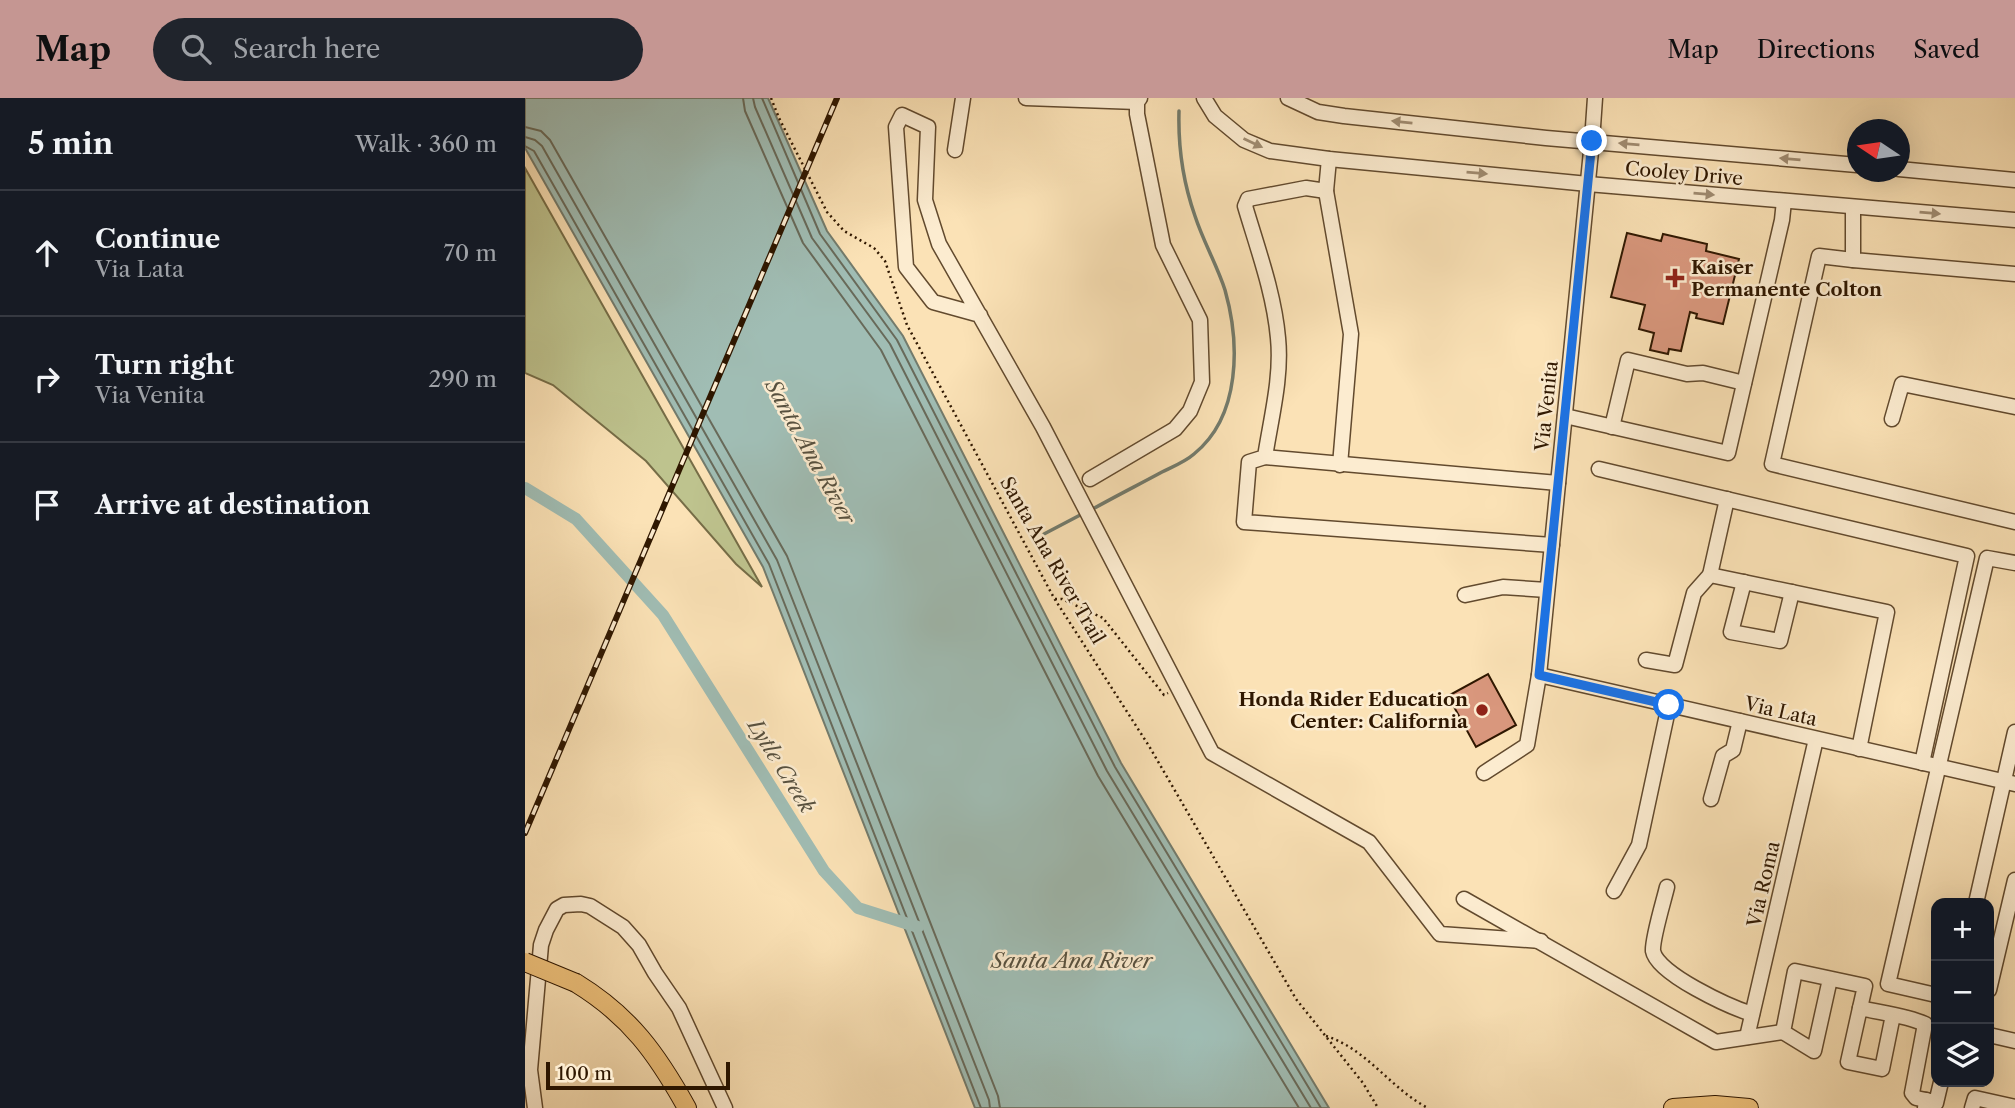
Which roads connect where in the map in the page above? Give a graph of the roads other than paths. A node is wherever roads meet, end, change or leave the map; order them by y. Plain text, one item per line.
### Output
1 (963, 98) edge
2 (1026, 98) edge
3 (1203, 98) edge
4 (1288, 98) edge
5 (1595, 98) edge
6 (1139, 100) edge
7 (1592, 141) junction
8 (955, 150) dead end
9 (1329, 159) junction
10 (1847, 164) edge
11 (1910, 170) edge
12 (2015, 180) edge
13 (1588, 184) junction
14 (1327, 191) junction
15 (1784, 201) junction
16 (1853, 206) junction
17 (2015, 220) edge
18 (1853, 260) junction
19 (2015, 274) edge
20 (980, 315) junction
21 (1744, 383) junction
22 (2015, 407) edge
23 (1565, 416) junction
24 (1892, 419) dead end
25 (1612, 427) junction
26 (1265, 457) junction
27 (1340, 465) junction
28 (1599, 469) dead end
29 (1090, 479) dead end
30 (1558, 483) junction
31 (1727, 499) junction
32 (2015, 522) edge
33 (1552, 545) junction
34 (2015, 563) edge
35 (1710, 575) junction
36 (1744, 582) junction
37 (1547, 590) junction
38 (1792, 592) junction
39 (1465, 595) dead end
40 (1646, 660) dead end
41 (1539, 675) junction
42 (1669, 705) junction
43 (1740, 721) junction
44 (2015, 732) edge
45 (1816, 739) junction
46 (1859, 748) junction
47 (1929, 765) junction
48 (1484, 774) dead end
49 (2009, 783) edge
50 (1711, 799) dead end
51 (2015, 880) edge
52 (1667, 887) dead end
53 (1613, 891) dead end
54 (1977, 898) edge
55 (1464, 899) dead end
56 (1541, 941) junction
57 (525, 962) edge
58 (1994, 969) edge
59 (1830, 979) junction
60 (1931, 994) edge
61 (1860, 1008) junction
62 (1752, 1014) junction
63 (1893, 1016) junction
64 (1783, 1032) junction
65 (1994, 1036) edge
66 (1747, 1037) junction
67 (2015, 1041) edge
68 (1940, 1087) edge
69 (1925, 1104) edge
70 (2015, 1107) edge
71 (535, 1108) edge
72 (687, 1108) edge
73 (725, 1108) edge
74 (1672, 1108) edge
75 (1749, 1108) edge
76 (1972, 1108) edge

1 - 8 street
2 - 6 street
3 -> 9 street, Cooley Drive
7 -> 4 street, Cooley Drive
5 - 7 street, Via Venita
6 - 29 street
10 -> 7 street, Cooley Drive
7 - 13 street, Via Venita
9 -> 13 street, Cooley Drive
9 - 14 street
11 - 12 street
13 -> 15 street, Cooley Drive
13 - 23 street, Via Venita
14 - 26 street
14 - 27 street
15 - 16 street, Cooley Drive
15 - 21 street
16 -> 17 street, Cooley Drive
16 - 18 street
18 - 19 street
18 - 32 street
20 - 20 street
20 - 56 street
21 - 25 street
21 - 25 street
22 - 24 street
23 - 25 street
23 - 30 street, Via Venita
26 - 27 street
26 - 33 street
27 - 30 street
28 - 31 street
30 - 33 street, Via Venita
31 - 35 street
31 - 47 street
33 - 37 street, Via Venita
34 - 47 street
35 - 36 street
35 - 40 street
36 - 38 street
36 - 38 street
37 - 39 street
37 - 41 street, Via Venita
38 - 46 street
41 - 42 street, Via Lata
41 - 48 street, Via Venita
42 - 43 street, Via Lata
42 - 53 street
43 - 45 street, Via Lata
43 - 50 street
44 - 49 street
45 - 46 street, Via Lata
45 - 62 street, Via Roma
46 - 47 street, Via Lata
47 - 49 street, Via Lata
47 - 60 street
49 - 54 street
51 - 58 street
52 - 62 street
55 - 56 street
56 - 66 street
57 - 72 main road, bridge
59 - 61 street
59 - 64 street
59 - 64 street
61 - 63 street
61 - 63 street
62 - 66 street, Via Roma
63 - 69 street
64 - 66 street
65 - 67 street
68 - 69 street
70 - 76 street
71 - 73 street
74 - 75 main road

